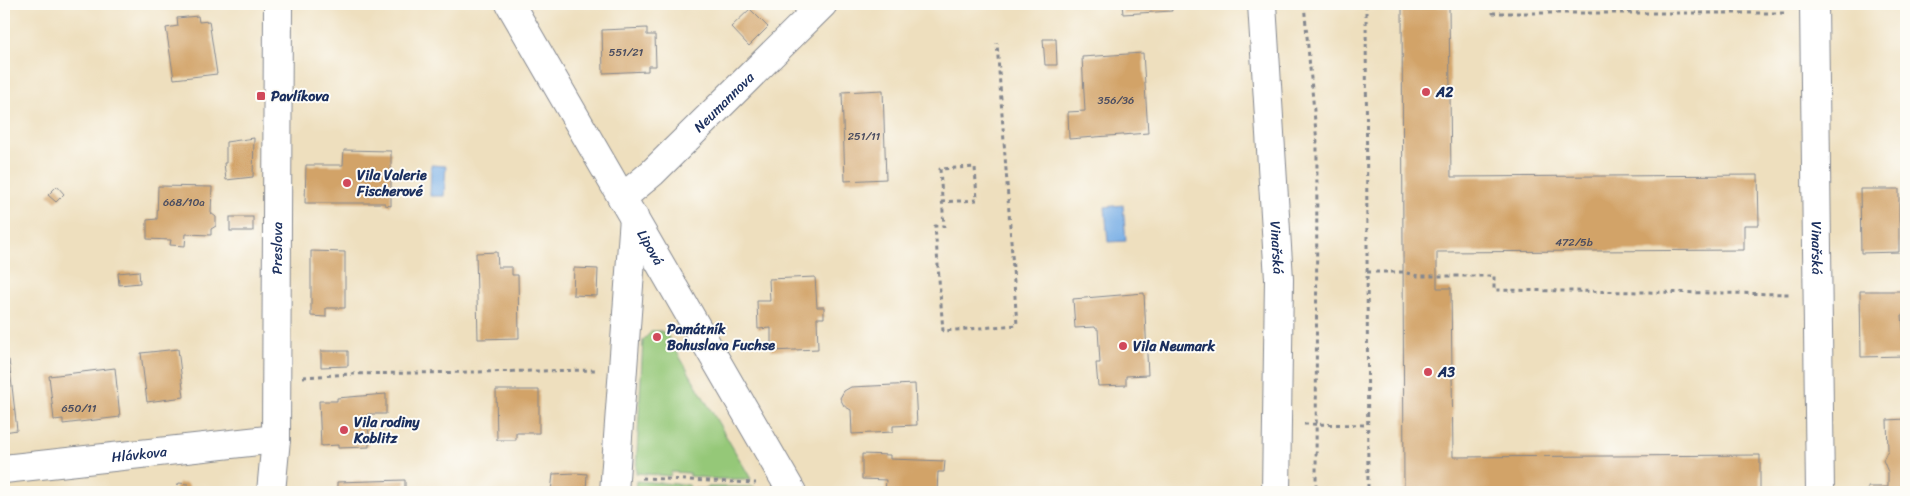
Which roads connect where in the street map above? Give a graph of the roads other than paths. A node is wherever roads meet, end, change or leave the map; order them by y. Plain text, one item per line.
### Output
1 (278, 4) edge
2 (510, 4) edge
3 (823, 4) edge
4 (1262, 4) edge
5 (1814, 8) edge
6 (628, 207) junction
7 (276, 439) junction
8 (4, 469) edge
9 (624, 485) edge
10 (271, 492) edge
11 (792, 492) edge
12 (1276, 492) edge
13 (1820, 492) edge

1 - 7 street, Preslova
2 - 6 street, Lipová
3 - 6 street, Neumannova
4 - 12 street, Vinařská
5 - 13 street, Vinařská
6 - 9 street
6 - 11 street, Lipová
7 - 8 street, Hlávkova
7 - 10 street, Preslova

